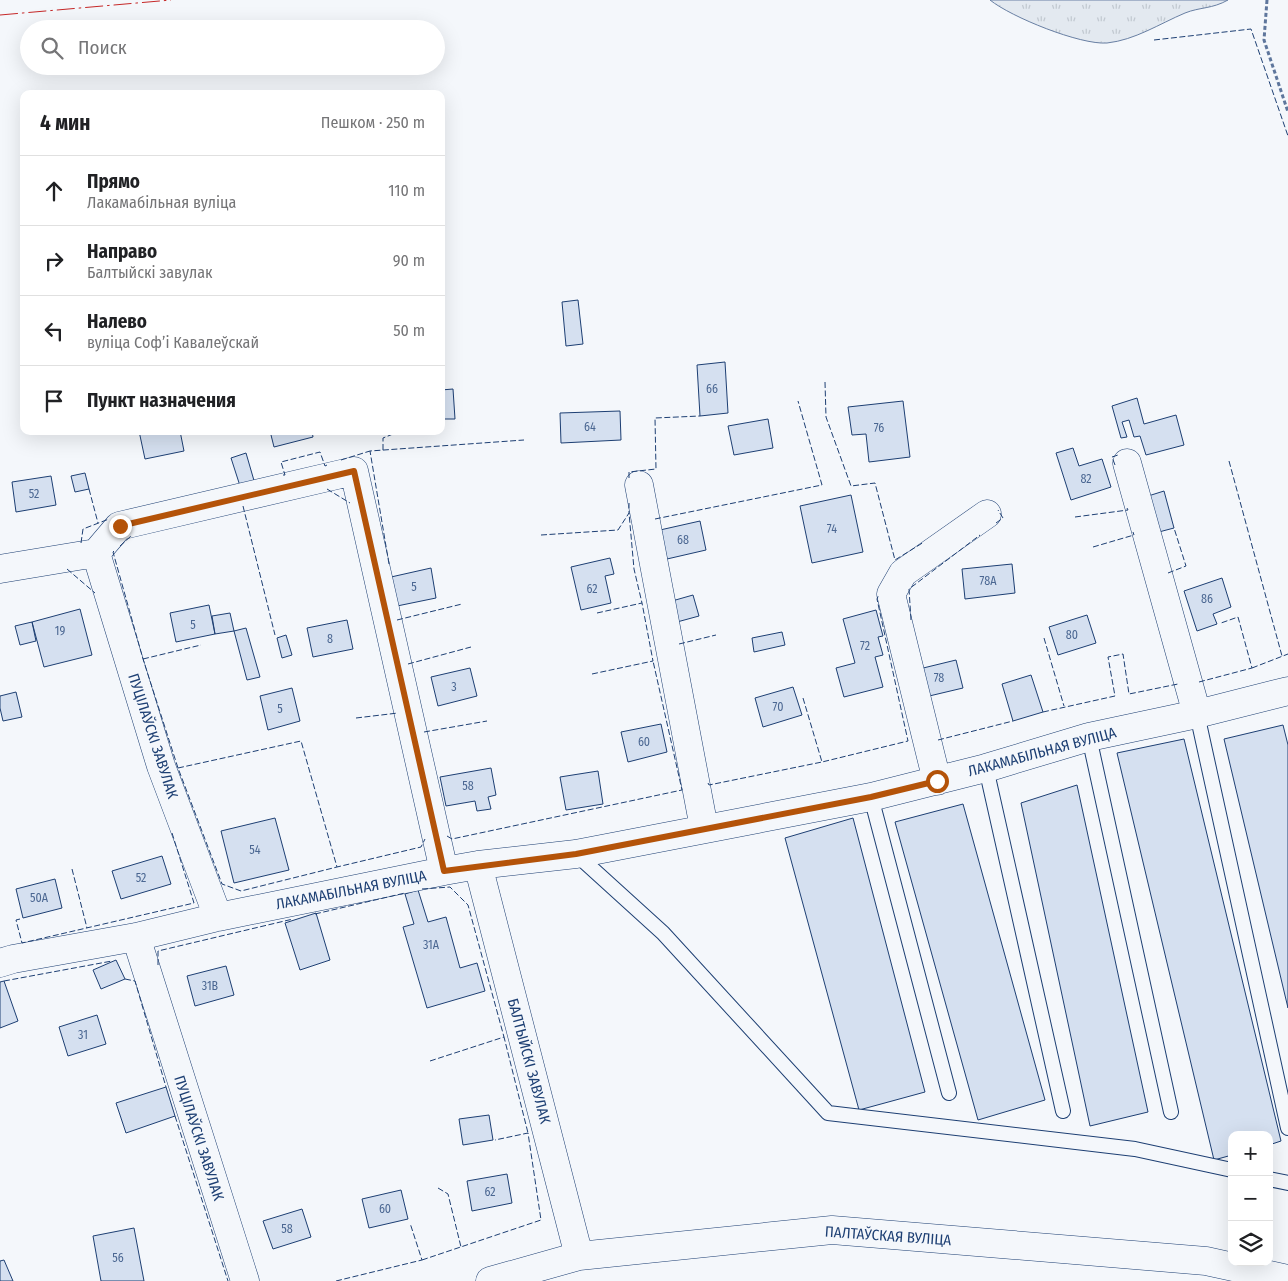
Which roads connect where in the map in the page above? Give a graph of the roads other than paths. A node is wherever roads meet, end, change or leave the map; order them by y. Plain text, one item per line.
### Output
1 (1127, 463) dead end
2 (639, 485) dead end
3 (987, 514) dead end
4 (96, 553) junction
5 (0, 569) edge
6 (1288, 691) edge
7 (1197, 714) junction
8 (1089, 737) junction
9 (986, 768) junction
10 (937, 781) junction
11 (871, 797) junction
12 (704, 828) junction
13 (576, 854) junction
14 (478, 865) junction
15 (444, 871) junction
16 (218, 917) junction
17 (136, 937) junction
18 (0, 963) edge
19 (949, 1093) dead end
20 (1063, 1111) dead end
21 (1171, 1112) dead end
22 (1288, 1128) edge
23 (1228, 1169) edge
24 (1273, 1180) edge
25 (1288, 1183) edge
26 (579, 1256) junction
27 (1288, 1279) edge
28 (245, 1281) edge
29 (490, 1281) edge

1 - 7 street
2 - 12 street
3 - 10 street
4 - 5 street
4 - 15 street
4 - 16 street, ПУЦІЛАЎСКІ ЗАВУЛАК
6 - 7 street, ЛАКАМАБІЛЬНАЯ ВУЛІЦА
7 - 8 street, ЛАКАМАБІЛЬНАЯ ВУЛІЦА
7 - 22 lane
8 - 9 street, ЛАКАМАБІЛЬНАЯ ВУЛІЦА
8 - 21 lane
9 - 10 street, ЛАКАМАБІЛЬНАЯ ВУЛІЦА
9 - 20 lane
10 - 11 street, ЛАКАМАБІЛЬНАЯ ВУЛІЦА
11 - 12 street, ЛАКАМАБІЛЬНАЯ ВУЛІЦА
11 - 19 lane
12 - 13 street, ЛАКАМАБІЛЬНАЯ ВУЛІЦА
13 - 14 street, ЛАКАМАБІЛЬНАЯ ВУЛІЦА
13 - 23 lane
14 - 15 street, ЛАКАМАБІЛЬНАЯ ВУЛІЦА
14 - 26 street, БАЛТЫЙСКІ ЗАВУЛАК
15 - 16 street, ЛАКАМАБІЛЬНАЯ ВУЛІЦА
16 - 17 street, ЛАКАМАБІЛЬНАЯ ВУЛІЦА
17 - 18 street, ЛАКАМАБІЛЬНАЯ ВУЛІЦА
17 - 28 street, ПУЦІЛАЎСКІ ЗАВУЛАК
24 - 25 lane
26 - 27 street, ПАЛТАЎСКАЯ ВУЛІЦА
26 - 29 street, ПАЛТАЎСКАЯ ВУЛІЦА

